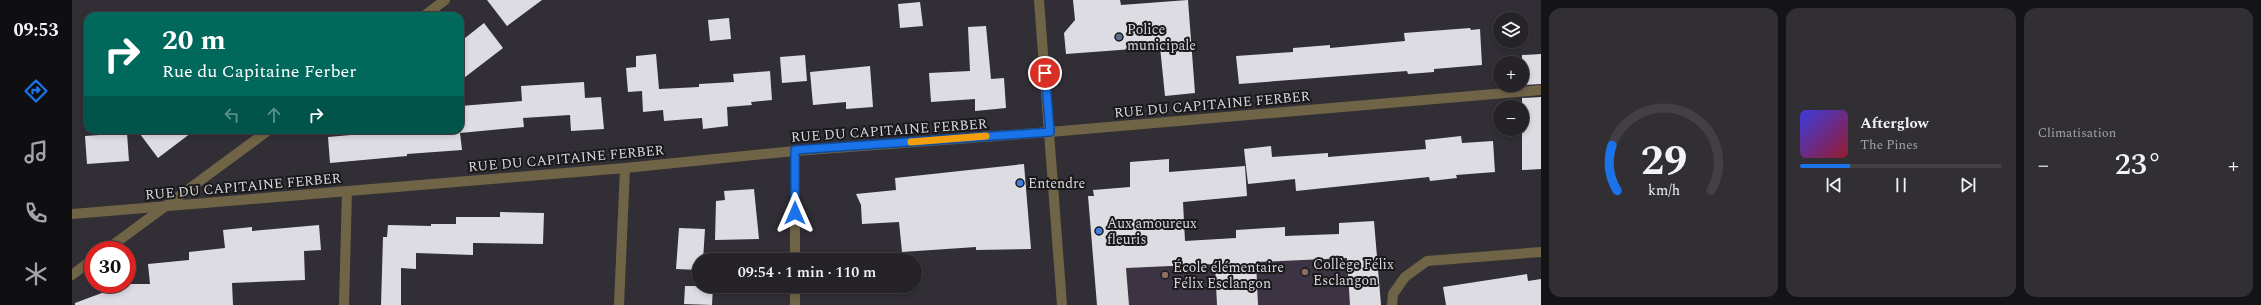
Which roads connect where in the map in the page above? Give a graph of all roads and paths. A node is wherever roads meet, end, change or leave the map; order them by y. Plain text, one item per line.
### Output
1 (445, 0) edge
2 (1039, 0) edge
3 (429, 12) edge
4 (1541, 90) edge
5 (1050, 132) junction
6 (264, 134) edge
7 (795, 150) junction
8 (625, 168) junction
9 (347, 191) junction
10 (165, 206) junction
11 (72, 214) edge
12 (118, 241) edge
13 (1541, 252) edge
14 (795, 253) edge
15 (84, 266) edge
16 (72, 275) edge
17 (795, 293) edge
18 (344, 305) edge
19 (619, 305) edge
20 (795, 305) edge
21 (1062, 305) edge
22 (1392, 305) edge

1 - 3 street
2 - 5 street
4 - 5 street, RUE DU CAPITAINE FERBER
5 - 7 street, RUE DU CAPITAINE FERBER
5 - 21 street
6 - 10 street
7 - 8 street, RUE DU CAPITAINE FERBER
7 - 14 street
8 - 9 street, RUE DU CAPITAINE FERBER
8 - 19 street
9 - 10 street, RUE DU CAPITAINE FERBER
9 - 18 street
10 - 11 street, RUE DU CAPITAINE FERBER
10 - 12 street
13 - 22 street
15 - 16 street
17 - 20 street

